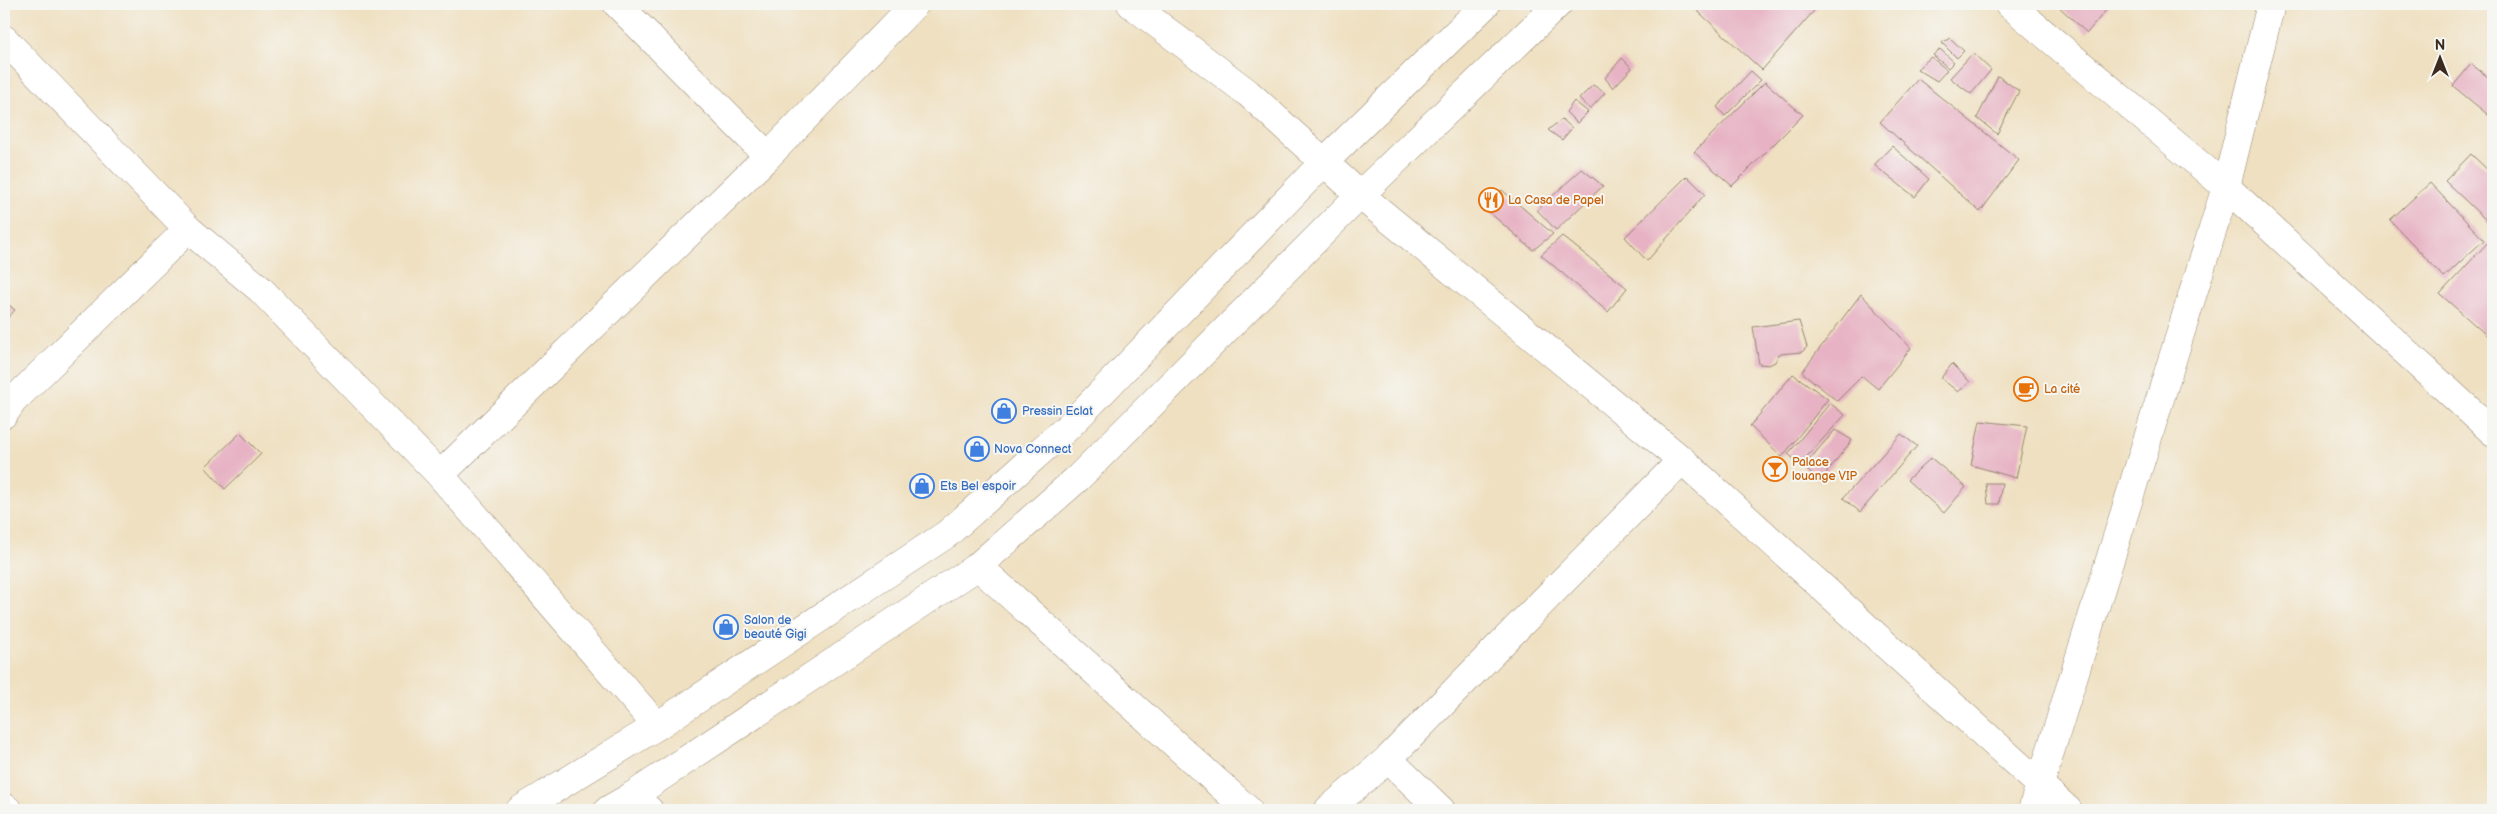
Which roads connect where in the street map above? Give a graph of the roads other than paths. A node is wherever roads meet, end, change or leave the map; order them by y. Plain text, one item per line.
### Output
1 (617, 4) edge
2 (915, 4) edge
3 (1131, 4) edge
4 (1486, 4) edge
5 (1558, 4) edge
6 (2009, 4) edge
7 (2274, 6) edge
8 (4, 39) edge
9 (768, 156) junction
10 (1325, 161) junction
11 (2226, 187) junction
12 (1360, 195) junction
13 (188, 229) junction
14 (4, 414) edge
15 (2493, 432) edge
16 (1682, 460) junction
17 (440, 475) junction
18 (978, 566) junction
19 (657, 726) junction
20 (1388, 759) junction
21 (2041, 784) junction
22 (641, 803) edge
23 (4, 807) edge
24 (8, 810) edge
25 (520, 810) edge
26 (608, 810) edge
27 (1248, 810) edge
28 (1328, 810) edge
29 (1440, 810) edge
30 (2032, 810) edge
31 (2068, 810) edge

1 - 9 street
2 - 9 street
3 - 10 street
4 - 10 street
5 - 12 street
6 - 11 street
7 - 11 street
8 - 13 street
9 - 17 street
10 - 12 street
10 - 19 street
11 - 15 street
11 - 21 street
12 - 16 street
12 - 18 street
13 - 14 street
13 - 17 street
16 - 20 street
16 - 21 street
17 - 19 street
18 - 22 street
18 - 27 street
19 - 25 street
20 - 28 street
20 - 29 street
21 - 30 street
21 - 31 street
22 - 26 street
23 - 24 street

